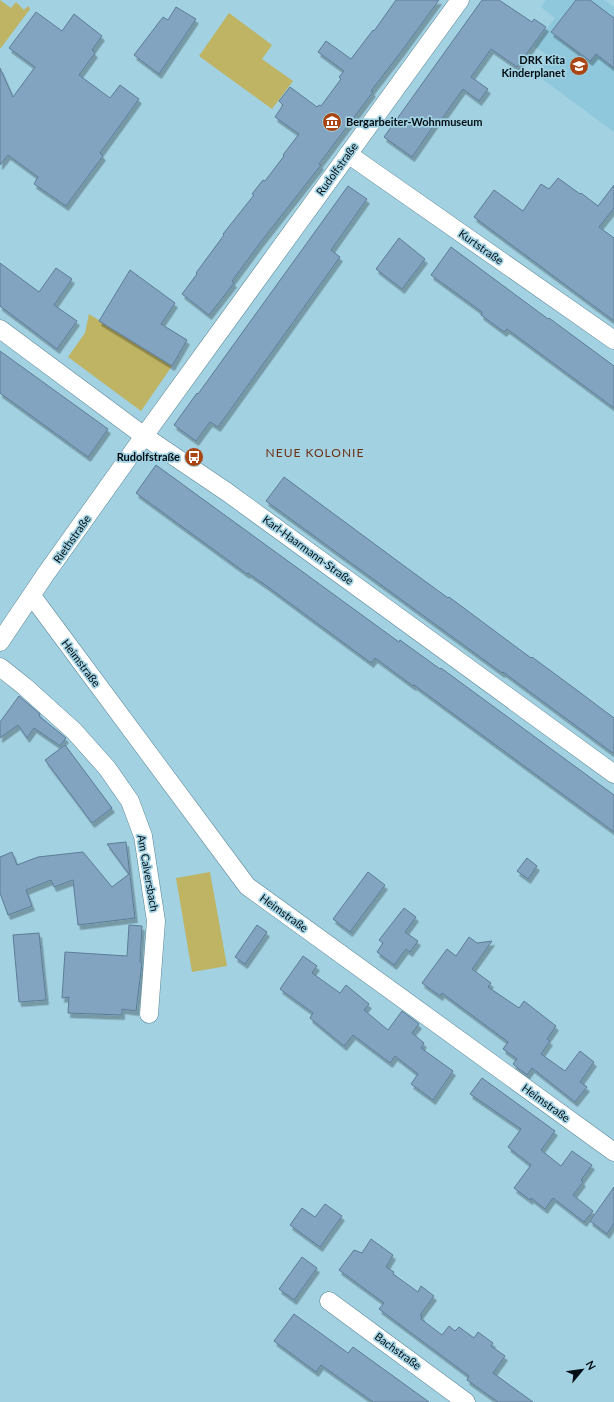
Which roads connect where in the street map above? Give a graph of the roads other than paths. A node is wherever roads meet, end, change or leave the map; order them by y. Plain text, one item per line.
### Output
1 (460, 0) edge
2 (348, 154) junction
3 (0, 328) edge
4 (614, 340) edge
5 (144, 436) junction
6 (32, 596) junction
7 (0, 642) edge
8 (0, 667) edge
9 (614, 774) edge
10 (149, 1014) dead end
11 (614, 1152) edge
12 (329, 1301) dead end
13 (466, 1402) edge

1 - 2 street, Rudolfstraße
2 - 4 street, Kurtstraße
2 - 5 street, Rudolfstraße
3 - 5 street, Karl-Haarmann-Straße
5 - 6 street, Riethstraße
5 - 9 street, Karl-Haarmann-Straße
6 - 7 street, Riethstraße
6 - 11 street, Heimstraße
8 - 10 street, Am Calversbach
12 - 13 street, Bachstraße

